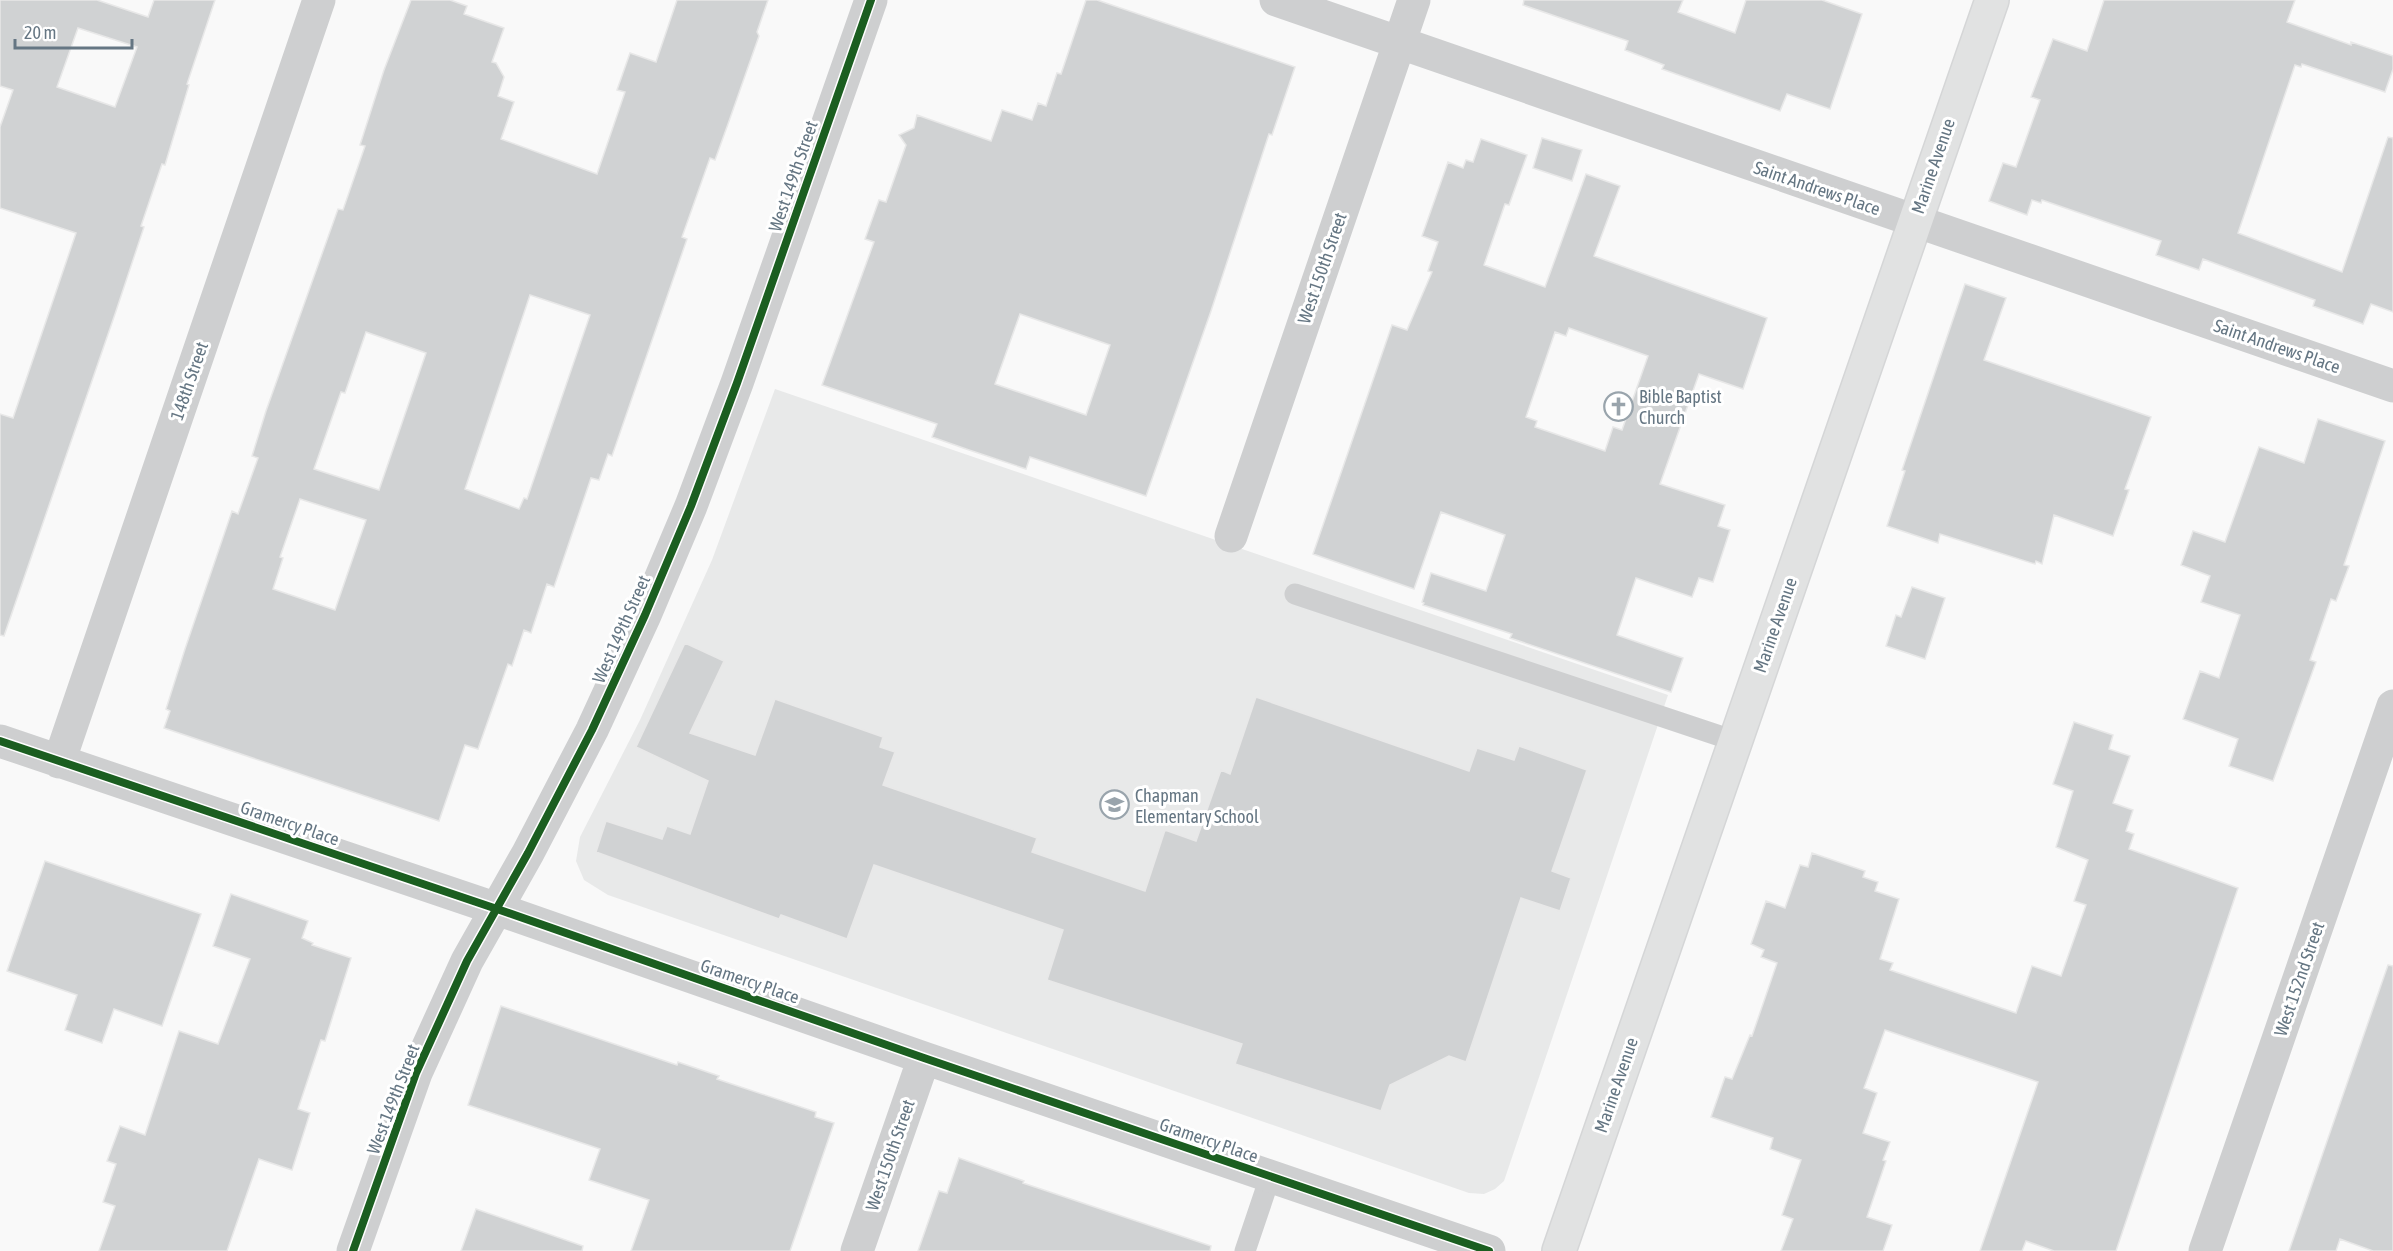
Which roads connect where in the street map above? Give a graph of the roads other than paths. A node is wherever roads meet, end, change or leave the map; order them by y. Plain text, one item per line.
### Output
1 (319, 0) edge
2 (871, 0) edge
3 (1275, 0) edge
4 (1414, 0) edge
5 (1992, 0) edge
6 (1400, 42) junction
7 (1914, 222) junction
8 (2393, 386) edge
9 (1231, 536) dead end
10 (1295, 594) dead end
11 (2393, 706) edge
12 (0, 741) edge
13 (1735, 741) junction
14 (59, 762) junction
15 (497, 909) junction
16 (924, 1059) junction
17 (1270, 1176) junction
18 (353, 1251) edge
19 (856, 1251) edge
20 (1245, 1251) edge
21 (1489, 1251) edge
22 (1559, 1251) edge
23 (2205, 1251) edge

1 - 14 street, 148th Street
2 - 15 street, West 149th Street
3 - 6 street, Saint Andrews Place
4 - 6 street, West 150th Street
5 - 7 main road, Marine Avenue
6 - 7 street, Saint Andrews Place
6 - 9 street, West 150th Street
7 - 8 street, Saint Andrews Place
7 - 13 main road, Marine Avenue
10 - 13 lane
11 - 23 street, West 152nd Street
12 - 14 street, Gramercy Place
13 - 22 main road, Marine Avenue
14 - 15 street, Gramercy Place
15 - 16 street, Gramercy Place
15 - 18 street, West 149th Street
16 - 17 street, Gramercy Place
16 - 19 street, West 150th Street
17 - 20 lane
17 - 21 street, Gramercy Place

